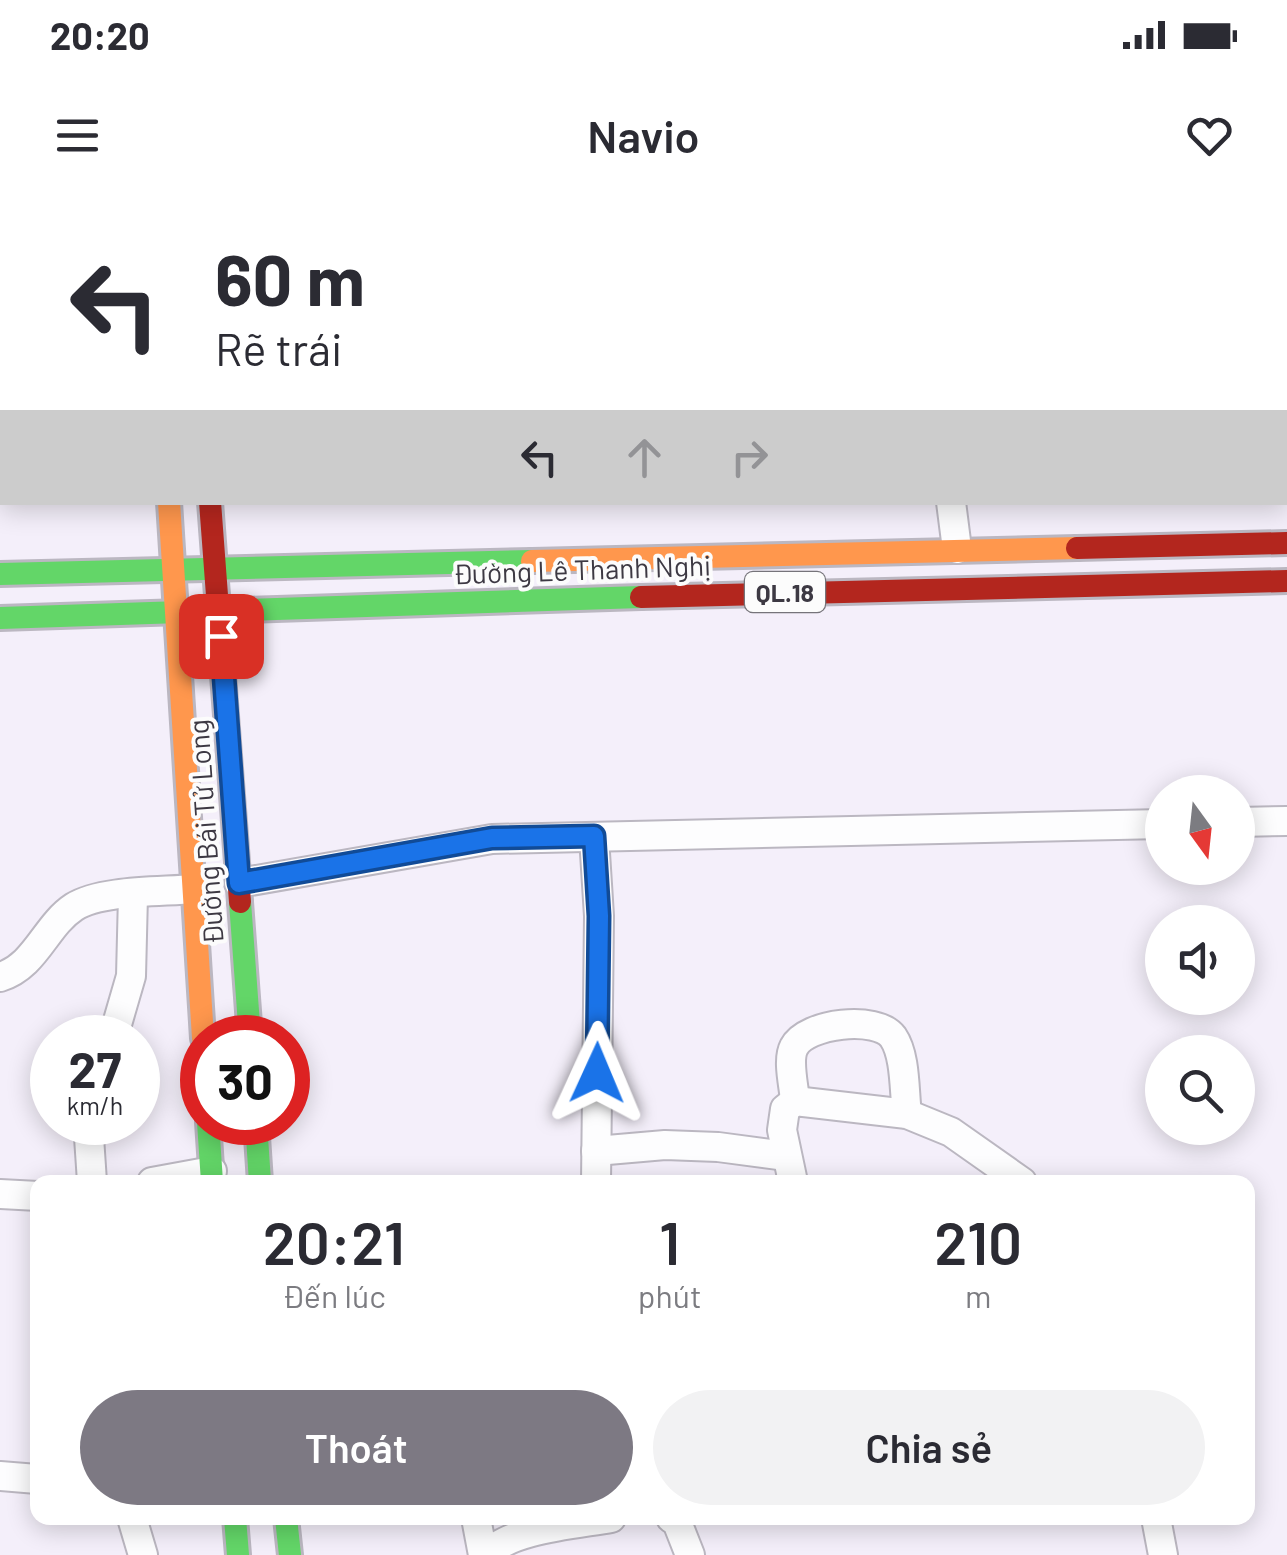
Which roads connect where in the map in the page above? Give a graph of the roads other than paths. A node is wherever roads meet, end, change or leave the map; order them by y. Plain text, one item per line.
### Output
1 (169, 505) edge
2 (210, 505) edge
3 (951, 505) edge
4 (1287, 543) edge
5 (957, 550) junction
6 (174, 569) junction
7 (215, 569) junction
8 (0, 574) edge
9 (1287, 581) edge
10 (219, 612) junction
11 (176, 613) junction
12 (0, 618) edge
13 (1287, 821) edge
14 (1255, 822) edge
15 (1145, 824) edge
16 (594, 836) junction
17 (239, 883) junction
18 (192, 890) junction
19 (133, 895) junction
20 (0, 977) edge
21 (120, 1015) edge
22 (200, 1015) edge
23 (248, 1015) edge
24 (795, 1101) junction
25 (906, 1114) junction
26 (90, 1145) edge
27 (210, 1145) edge
28 (258, 1145) edge
29 (596, 1151) junction
30 (789, 1169) edge
31 (92, 1175) edge
32 (212, 1175) edge
33 (260, 1175) edge
34 (596, 1175) edge
35 (1012, 1175) edge
36 (0, 1194) edge
37 (30, 1196) edge
38 (0, 1476) edge
39 (30, 1478) edge
40 (134, 1525) edge
41 (236, 1525) edge
42 (287, 1525) edge
43 (478, 1525) edge
44 (572, 1525) edge
45 (677, 1525) edge
46 (1157, 1525) edge
47 (143, 1555) edge
48 (238, 1555) edge
49 (290, 1555) edge
50 (485, 1555) edge
51 (690, 1555) edge
52 (1163, 1555) edge

1 - 6 main road, Đường Bái Tử Long
2 - 7 main road, Đường Bái Tử Long
3 - 5 street
4 - 5 main road, Đường Lê Thanh Nghị / QL.18
5 - 7 main road, Đường Lê Thanh Nghị / QL.18
6 - 7 main road, Đường Lê Thanh Nghị / QL.18
6 - 8 main road, Đường Lê Thanh Nghị / QL.18
6 - 11 main road, Đường Bái Tử Long
7 - 10 main road, Đường Bái Tử Long
9 - 10 main road, Đường Lê Thanh Nghị / QL.18
10 - 11 main road, Đường Lê Thanh Nghị / QL.18
10 - 17 main road, Đường Bái Tử Long
11 - 12 main road, Đường Lê Thanh Nghị / QL.18
11 - 18 main road, Đường Bái Tử Long
13 - 14 street
15 - 16 street
16 - 17 street
16 - 29 street
17 - 18 main road
17 - 23 main road, Đường Bái Tử Long
18 - 19 street
18 - 22 main road, Đường Bái Tử Long
19 - 20 street
19 - 21 street
24 - 25 street
24 - 25 street
24 - 30 street
25 - 35 street
26 - 31 street
27 - 32 main road
28 - 33 main road
29 - 30 street
29 - 34 street
36 - 37 street
38 - 39 street
40 - 47 street
41 - 48 main road
42 - 49 main road
43 - 50 street
44 - 50 street
45 - 51 street
46 - 52 street

